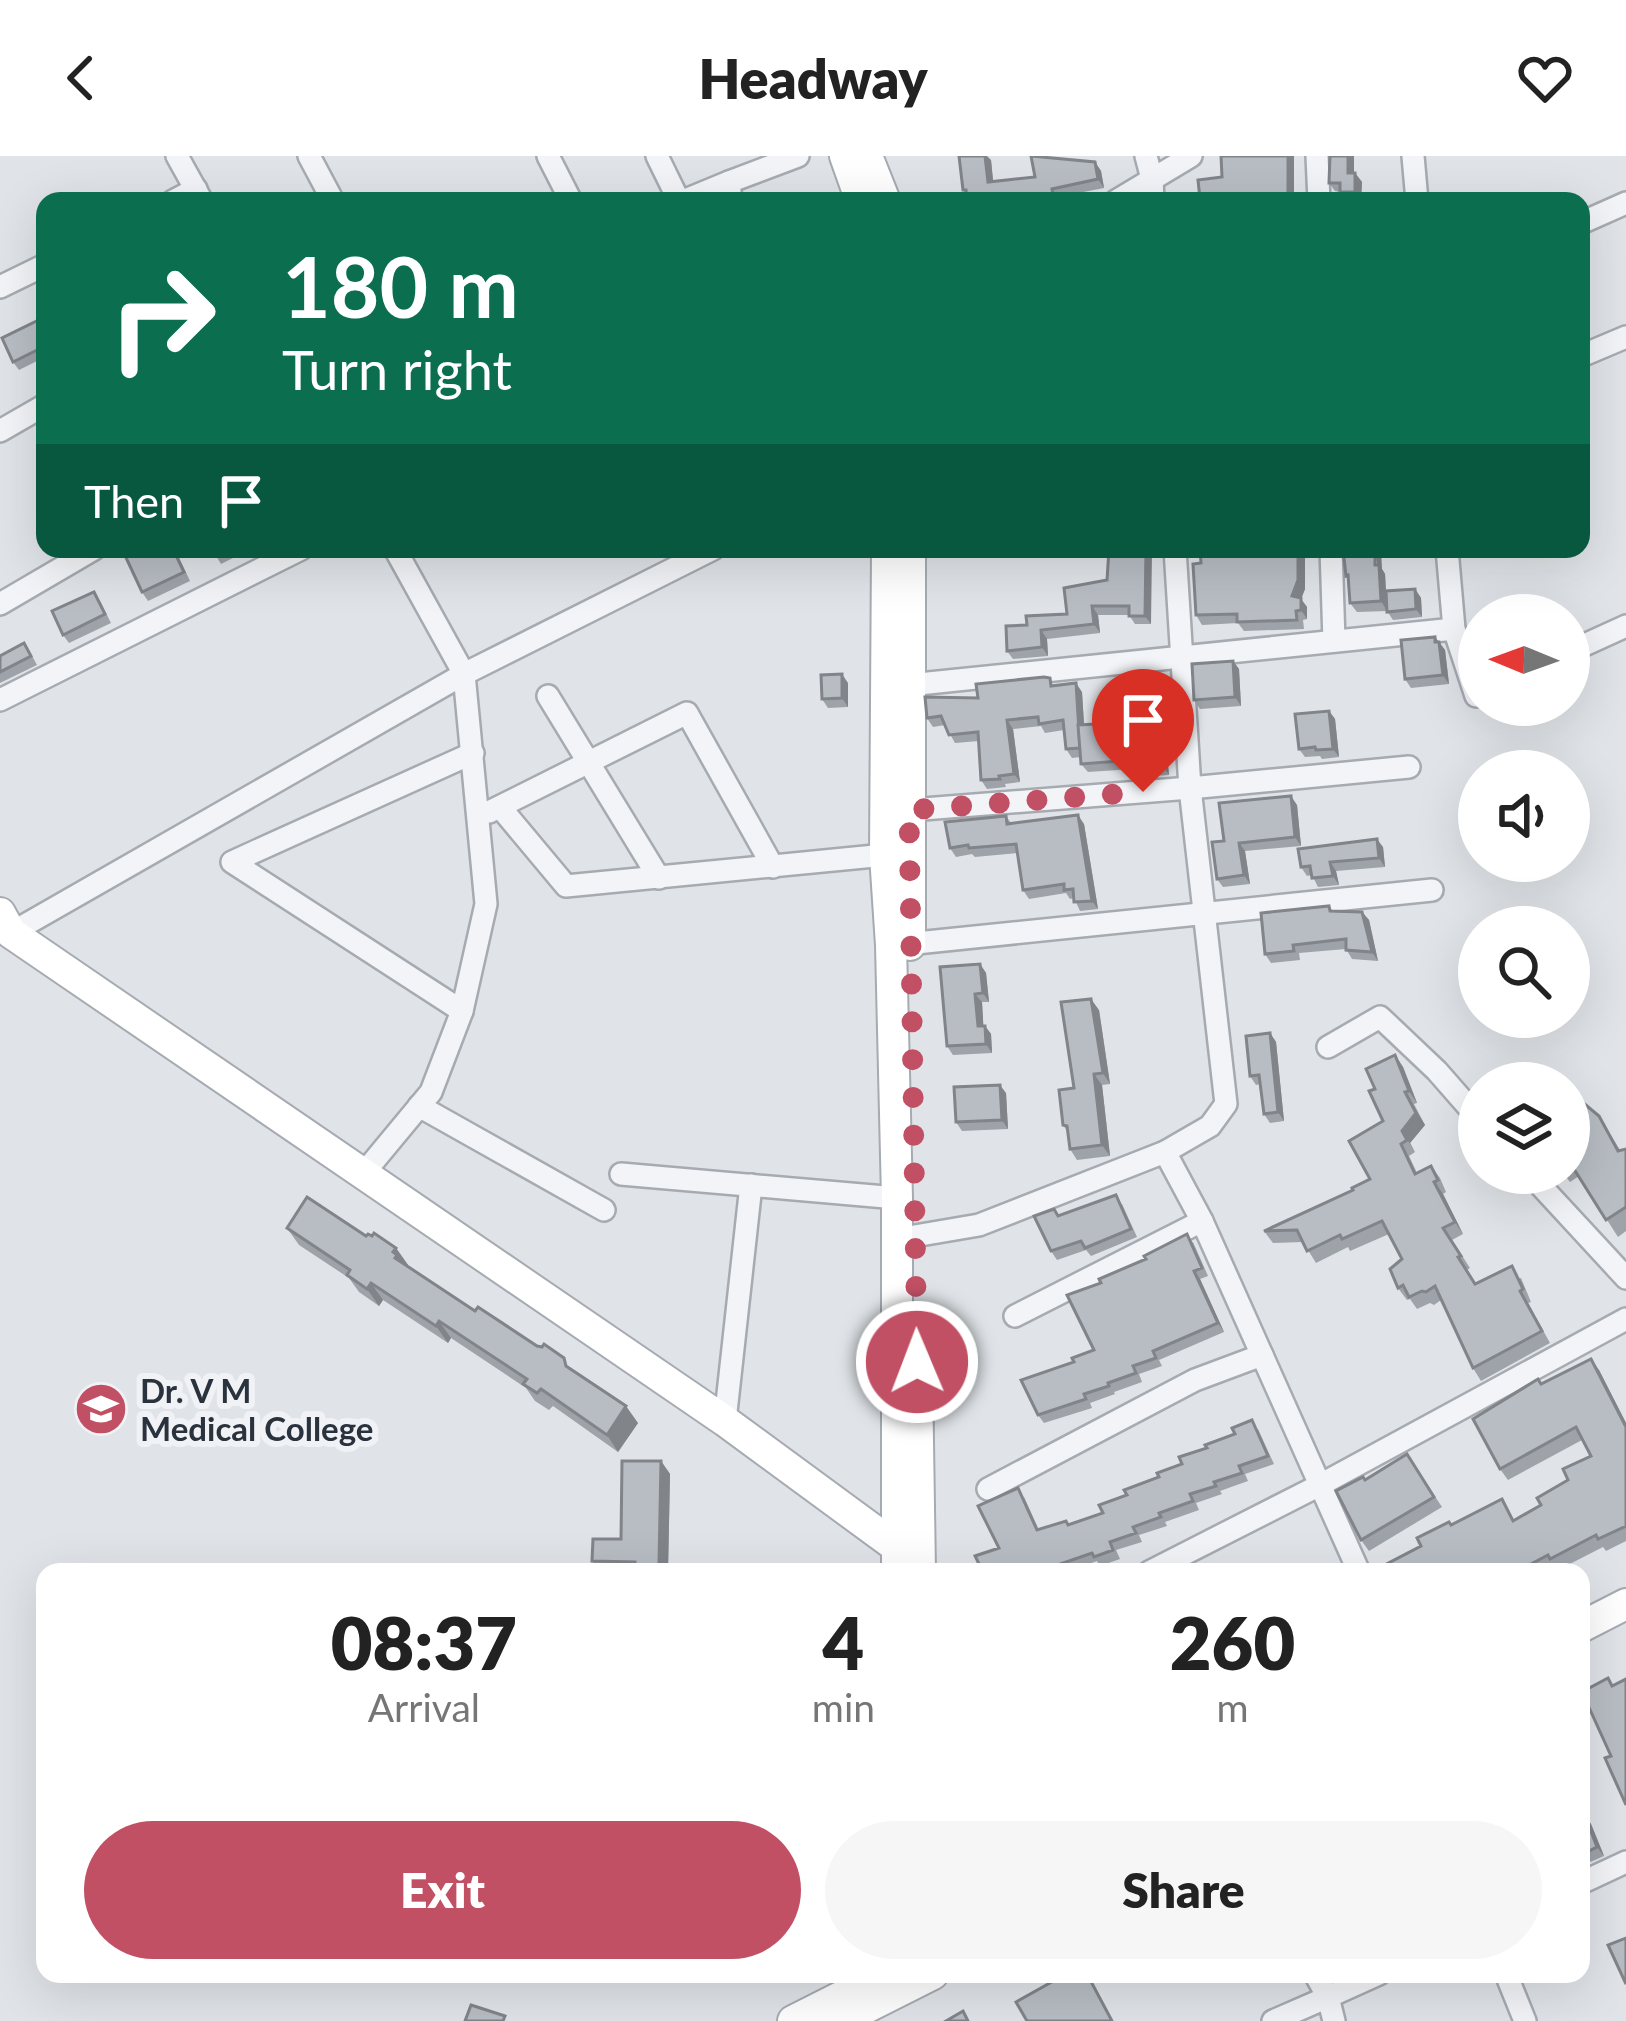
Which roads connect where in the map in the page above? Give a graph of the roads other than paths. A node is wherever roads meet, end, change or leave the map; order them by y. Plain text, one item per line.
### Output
1 (178, 156) edge
2 (309, 156) edge
3 (548, 156) edge
4 (657, 156) edge
5 (798, 156) edge
6 (844, 156) edge
7 (867, 156) edge
8 (1146, 156) edge
9 (1191, 156) edge
10 (1317, 156) edge
11 (1413, 156) edge
12 (1153, 190) edge
13 (730, 191) edge
14 (197, 192) edge
15 (328, 192) edge
16 (566, 192) edge
17 (676, 192) edge
18 (858, 192) edge
19 (881, 192) edge
20 (1318, 192) edge
21 (1416, 192) edge
22 (1626, 203) edge
23 (1590, 219) edge
24 (36, 269) edge
25 (0, 287) edge
26 (1626, 337) edge
27 (1590, 352) edge
28 (36, 409) edge
29 (0, 431) edge
30 (79, 558) edge
31 (283, 558) edge
32 (399, 558) edge
33 (695, 558) edge
34 (888, 558) edge
35 (909, 558) edge
36 (1175, 558) edge
37 (1330, 558) edge
38 (1448, 558) edge
39 (0, 604) edge
40 (1626, 626) edge
41 (1454, 629) junction
42 (1334, 641) junction
43 (1458, 641) edge
44 (1590, 642) edge
45 (1181, 657) junction
46 (464, 674) junction
47 (898, 686) junction
48 (548, 696) dead end
49 (0, 700) edge
50 (472, 753) junction
51 (589, 763) junction
52 (1408, 767) dead end
53 (1190, 788) junction
54 (500, 807) junction
55 (897, 811) junction
56 (478, 818) junction
57 (885, 855) junction
58 (773, 867) junction
59 (659, 878) junction
60 (1432, 890) dead end
61 (1205, 912) junction
62 (6, 923) edge
63 (900, 944) junction
64 (461, 1011) junction
65 (1328, 1047) dead end
66 (1458, 1095) edge
67 (419, 1106) junction
68 (1166, 1152) junction
69 (363, 1174) junction
70 (621, 1174) dead end
71 (751, 1185) junction
72 (1549, 1194) edge
73 (896, 1198) junction
74 (604, 1210) dead end
75 (1202, 1220) junction
76 (906, 1237) junction
77 (1626, 1277) edge
78 (1015, 1316) dead end
79 (1626, 1319) edge
80 (1262, 1355) junction
81 (725, 1421) junction
82 (1320, 1485) junction
83 (988, 1489) dead end
84 (897, 1560) edge
85 (920, 1563) edge
86 (1167, 1563) edge
87 (1355, 1563) edge
88 (1626, 1604) edge
89 (1590, 1622) edge
90 (1626, 1625) edge
91 (1590, 1643) edge
92 (1626, 1862) edge
93 (1590, 1879) edge
94 (1320, 1983) edge
95 (1359, 1983) edge
96 (1509, 1983) edge
97 (882, 1988) edge
98 (1328, 1997) junction
99 (793, 2021) edge
100 (840, 2021) edge
101 (1273, 2021) edge
102 (1334, 2021) edge
103 (1525, 2021) edge

1 - 14 street
2 - 15 street
3 - 16 street
4 - 17 street
5 - 13 street
6 - 18 street
7 - 19 street
8 - 12 street
9 - 12 street
10 - 20 street
11 - 21 street
22 - 23 street
24 - 25 street
26 - 27 street
28 - 29 street
30 - 39 street
31 - 49 street
32 - 46 street
33 - 46 street
34 - 47 street
35 - 47 street
36 - 45 street
37 - 42 street
38 - 41 street
40 - 44 street
41 - 42 street
41 - 43 street
42 - 45 street
45 - 47 street
45 - 53 street
46 - 50 street
46 - 62 street
47 - 55 street
48 - 51 street
50 - 56 street
50 - 64 street
51 - 54 street
51 - 58 street
51 - 59 street
52 - 53 street
53 - 55 street
53 - 61 street
54 - 56 street
54 - 59 street
55 - 57 street
55 - 63 street
56 - 64 street
57 - 58 street
57 - 63 street
58 - 59 street
60 - 61 street
61 - 63 street
61 - 68 street
62 - 69 street
63 - 73 street
63 - 76 street
64 - 67 street
65 - 66 street
67 - 69 street
67 - 74 street
68 - 75 street
68 - 76 street
69 - 81 street
70 - 71 street
71 - 73 street
71 - 81 street
72 - 77 street
73 - 76 street
75 - 78 street
75 - 80 street
76 - 84 street
76 - 85 street
79 - 82 street
80 - 82 street
80 - 83 street
81 - 84 street
82 - 86 street
82 - 87 street
88 - 89 street
90 - 91 street
92 - 93 street
94 - 98 street
95 - 98 street
96 - 103 street
97 - 99 street
97 - 100 street
98 - 101 street
98 - 102 street

